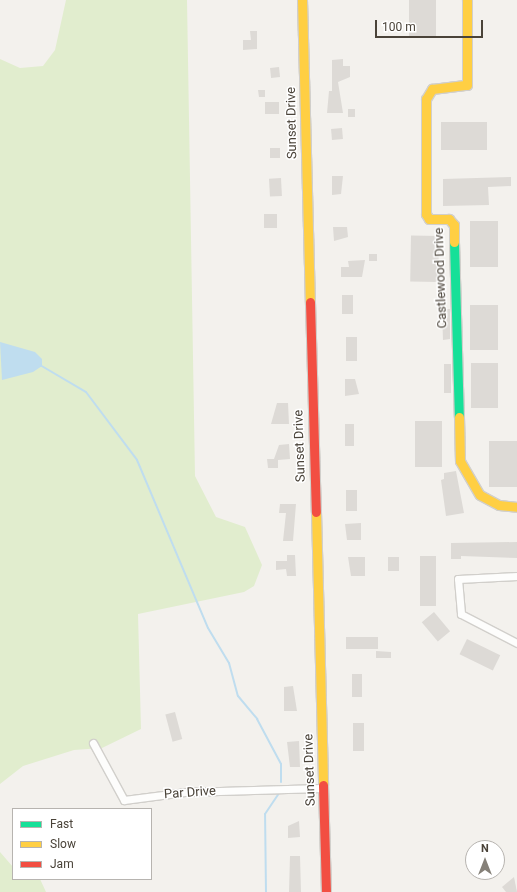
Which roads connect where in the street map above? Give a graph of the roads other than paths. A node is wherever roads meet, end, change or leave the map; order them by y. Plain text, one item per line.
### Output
1 (302, 0) edge
2 (467, 0) edge
3 (517, 507) edge
4 (517, 576) edge
5 (517, 642) edge
6 (93, 743) dead end
7 (321, 788) junction
8 (326, 892) edge

1 - 7 street, Sunset Drive
2 - 3 street, Castlewood Drive
4 - 5 street
6 - 7 street, Par Drive
7 - 8 street, Sunset Drive

